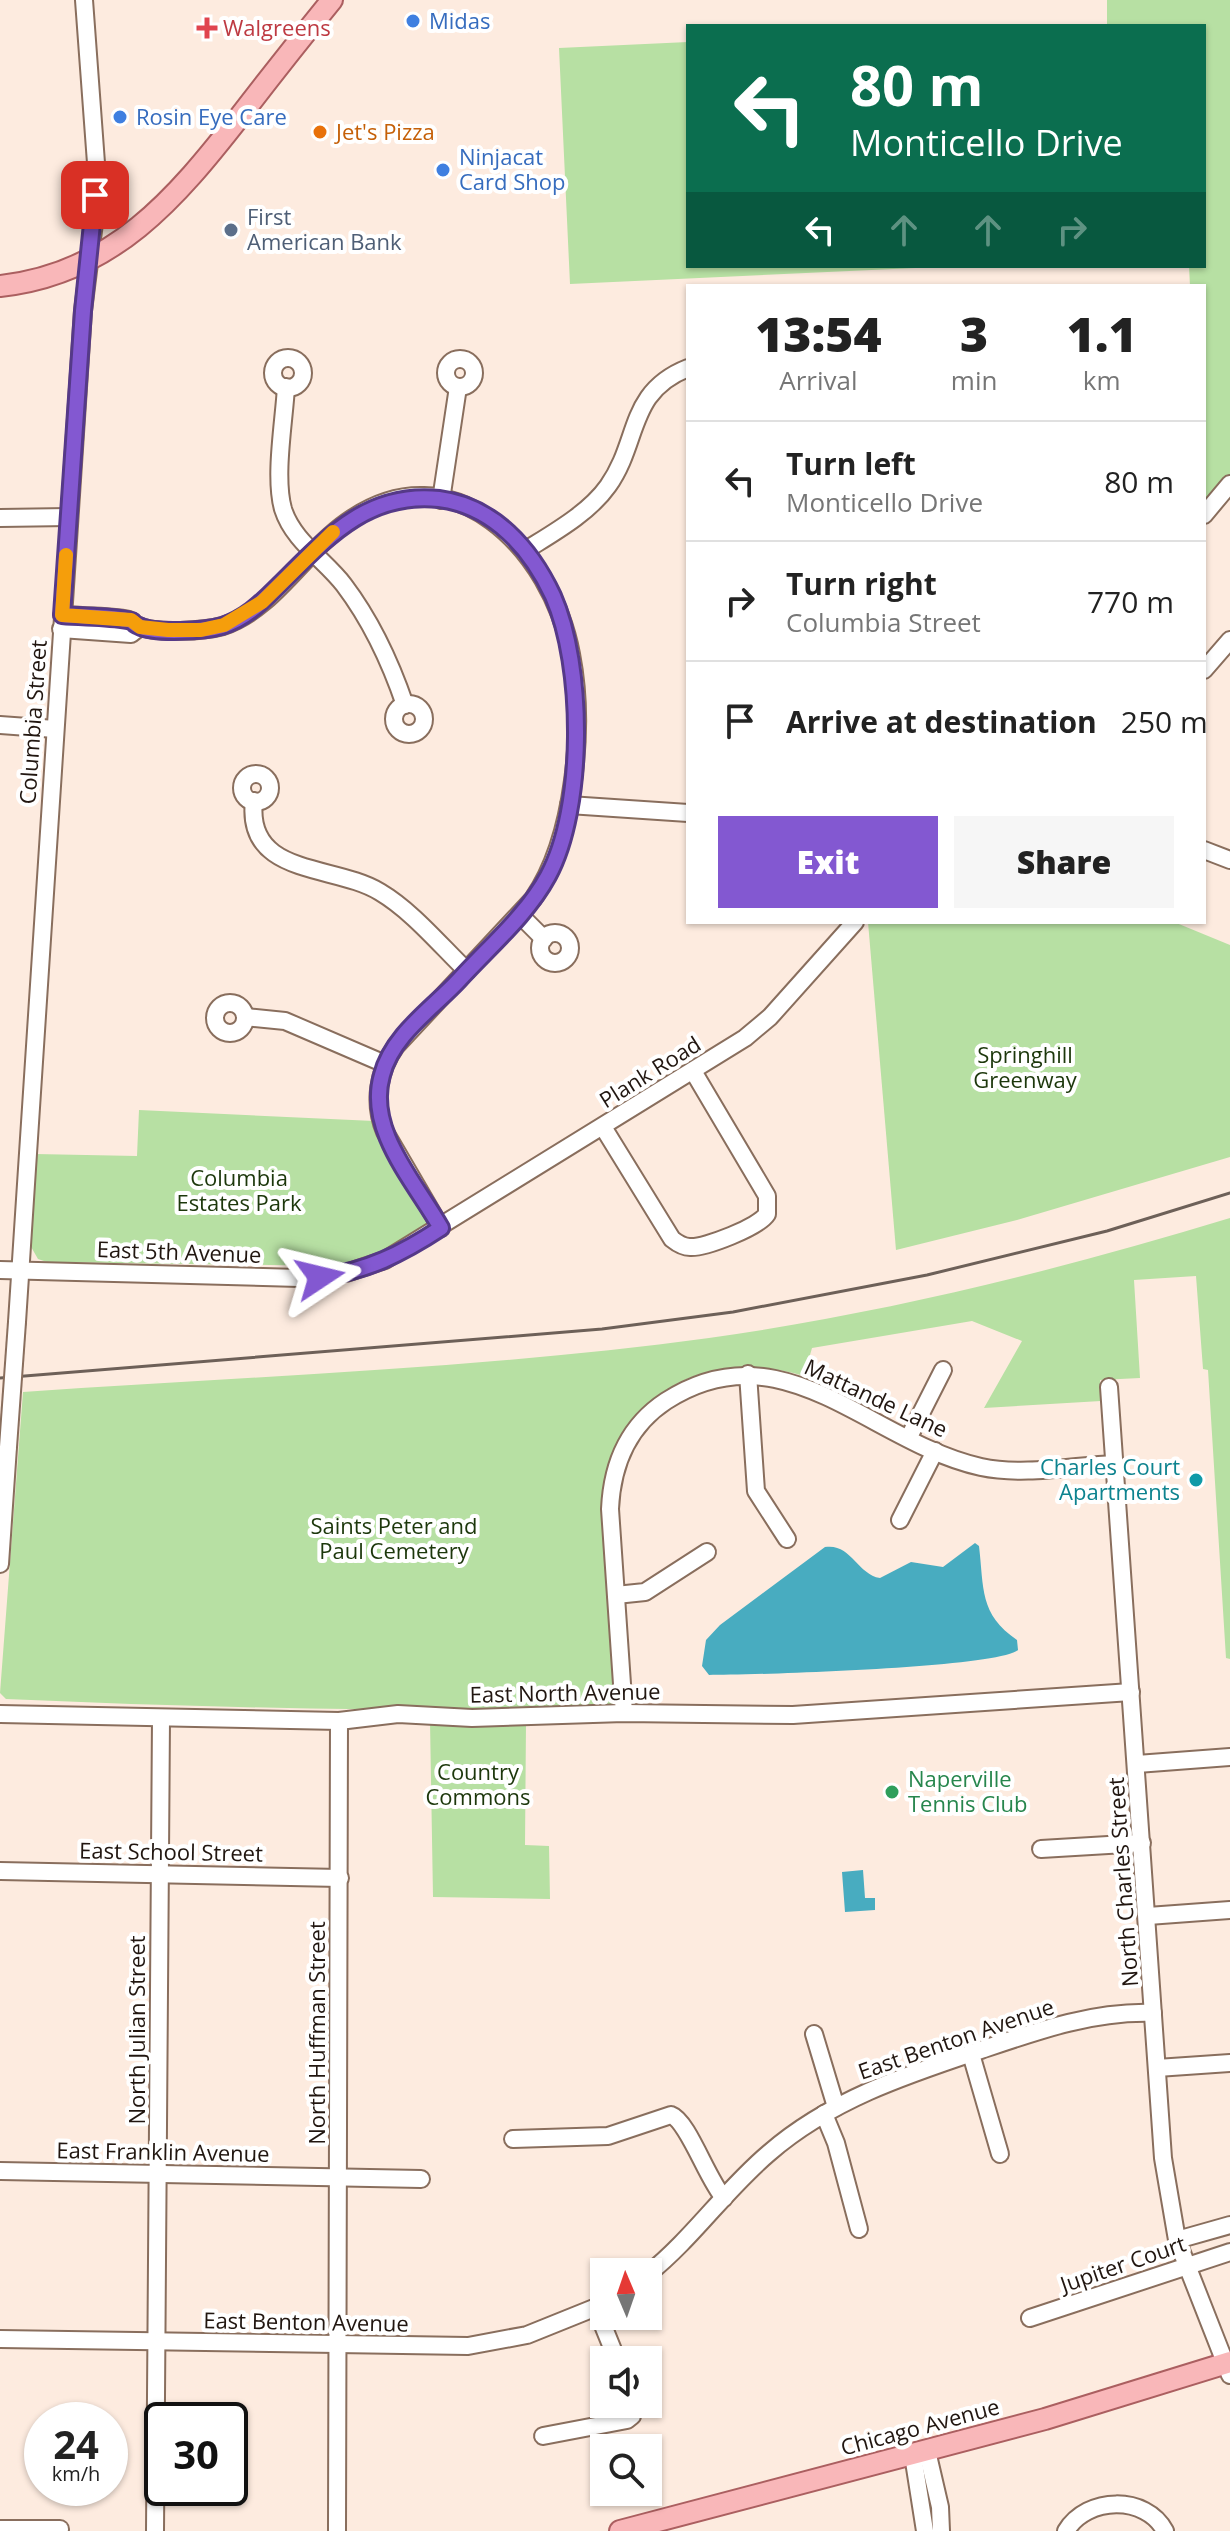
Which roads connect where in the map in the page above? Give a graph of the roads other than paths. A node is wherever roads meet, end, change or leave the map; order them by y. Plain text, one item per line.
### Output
1 (84, 0) edge
2 (332, 0) edge
3 (89, 259) junction
4 (0, 286) edge
5 (686, 369) edge
6 (286, 387) dead end
7 (458, 387) dead end
8 (1230, 484) edge
9 (441, 500) junction
10 (1206, 513) edge
11 (69, 517) junction
12 (0, 518) edge
13 (526, 550) junction
14 (313, 552) junction
15 (62, 622) junction
16 (1230, 640) edge
17 (1206, 668) edge
18 (405, 705) dead end
19 (0, 725) edge
20 (55, 729) junction
21 (254, 801) dead end
22 (569, 805) junction
23 (686, 813) edge
24 (1206, 851) edge
25 (1230, 860) edge
26 (520, 915) junction
27 (853, 924) edge
28 (544, 939) dead end
29 (467, 971) junction
30 (245, 1017) dead end
31 (385, 1064) junction
32 (693, 1071) junction
33 (603, 1127) junction
34 (441, 1228) junction
35 (0, 1270) edge
36 (20, 1270) junction
37 (943, 1370) dead end
38 (748, 1374) junction
39 (1109, 1387) dead end
40 (909, 1437) junction
41 (935, 1451) junction
42 (1114, 1464) junction
43 (900, 1520) dead end
44 (787, 1539) dead end
45 (707, 1552) dead end
46 (0, 1564) edge
47 (616, 1595) junction
48 (1131, 1692) junction
49 (624, 1713) junction
50 (0, 1714) edge
51 (161, 1719) junction
52 (339, 1721) junction
53 (1230, 1757) edge
54 (1137, 1764) junction
55 (1142, 1843) junction
56 (1041, 1849) dead end
57 (0, 1871) edge
58 (160, 1873) junction
59 (340, 1878) junction
60 (1230, 1910) edge
61 (1148, 1916) junction
62 (1153, 2013) junction
63 (814, 2034) dead end
64 (971, 2054) junction
65 (1230, 2063) edge
66 (1157, 2068) junction
67 (830, 2111) junction
68 (513, 2139) dead end
69 (1000, 2154) dead end
70 (0, 2171) edge
71 (158, 2173) junction
72 (338, 2177) junction
73 (421, 2179) dead end
74 (724, 2198) junction
75 (1230, 2225) edge
76 (859, 2229) dead end
77 (1177, 2240) junction
78 (1230, 2252) edge
79 (662, 2261) edge
80 (1185, 2267) junction
81 (590, 2310) edge
82 (1030, 2318) dead end
83 (0, 2339) edge
84 (156, 2341) junction
85 (337, 2346) junction
86 (1228, 2367) edge
87 (630, 2418) edge
88 (543, 2436) dead end
89 (920, 2453) junction
90 (0, 2529) edge
91 (60, 2529) edge
92 (155, 2531) edge
93 (337, 2531) edge
94 (620, 2531) edge
95 (925, 2531) edge
96 (941, 2531) edge
97 (1066, 2531) edge
98 (1165, 2531) edge

1 - 3 street, Columbia Street
2 - 3 main road
3 - 4 main road
3 - 11 street, Columbia Street
5 - 13 street
6 - 14 street
7 - 9 street
8 - 10 street
9 - 13 street
9 - 14 street
11 - 12 street
11 - 15 street, Columbia Street
13 - 22 street
14 - 15 street
14 - 18 street
15 - 20 street, Columbia Street
16 - 17 street
19 - 20 street
20 - 36 street, Columbia Street
21 - 29 street
22 - 23 street
22 - 26 street
24 - 25 street
26 - 28 street
26 - 29 street
27 - 32 street, Plank Road
29 - 31 street
30 - 31 street
31 - 34 street
32 - 33 street, Plank Road
32 - 33 street
33 - 34 street, Plank Road
34 - 36 street, East 5th Avenue
35 - 36 street, East 5th Avenue
36 - 46 street, Columbia Street, bridge
37 - 40 street
38 - 40 street, Mattande Lane
38 - 44 street
38 - 47 street, Mattande Lane
39 - 42 street, North Charles Street
40 - 41 street, Mattande Lane
41 - 42 street, Mattande Lane
41 - 43 street
42 - 48 street, North Charles Street
45 - 47 street
47 - 49 street, Mattande Lane
48 - 49 street, East North Avenue
48 - 54 street, North Charles Street
49 - 52 street, East North Avenue
50 - 51 street, East North Avenue
51 - 52 street, East North Avenue
51 - 58 street, North Julian Street
52 - 59 street, North Huffman Street
53 - 54 street
54 - 55 street, North Charles Street
55 - 56 street
55 - 61 street, North Charles Street
57 - 58 street, East School Street
58 - 59 street, East School Street
58 - 71 street, North Julian Street
59 - 72 street, North Huffman Street
60 - 61 street
61 - 62 street, North Charles Street
62 - 64 street, East Benton Avenue
62 - 66 street, North Charles Street
63 - 67 street
64 - 67 street, East Benton Avenue
64 - 69 street
65 - 66 street
66 - 77 street, North Charles Street
67 - 74 street, East Benton Avenue
67 - 76 street
68 - 74 street
70 - 71 street, East Franklin Avenue
71 - 72 street, East Franklin Avenue
71 - 84 street, North Julian Street
72 - 73 street, East Franklin Avenue
72 - 85 street, North Huffman Street
74 - 79 street, East Benton Avenue
75 - 77 street, Jupiter Court
77 - 80 street, North Charles Street
78 - 80 street, Jupiter Court
80 - 82 street, Jupiter Court
80 - 86 street, North Charles Street
81 - 85 street, East Benton Avenue
83 - 84 street, East Benton Avenue
84 - 85 street, East Benton Avenue
84 - 92 street, North Julian Street
85 - 93 street, North Huffman Street
86 - 89 main road, Chicago Avenue
87 - 88 street
89 - 94 main road, Chicago Avenue
89 - 95 street
89 - 96 street
90 - 91 street
97 - 98 street

